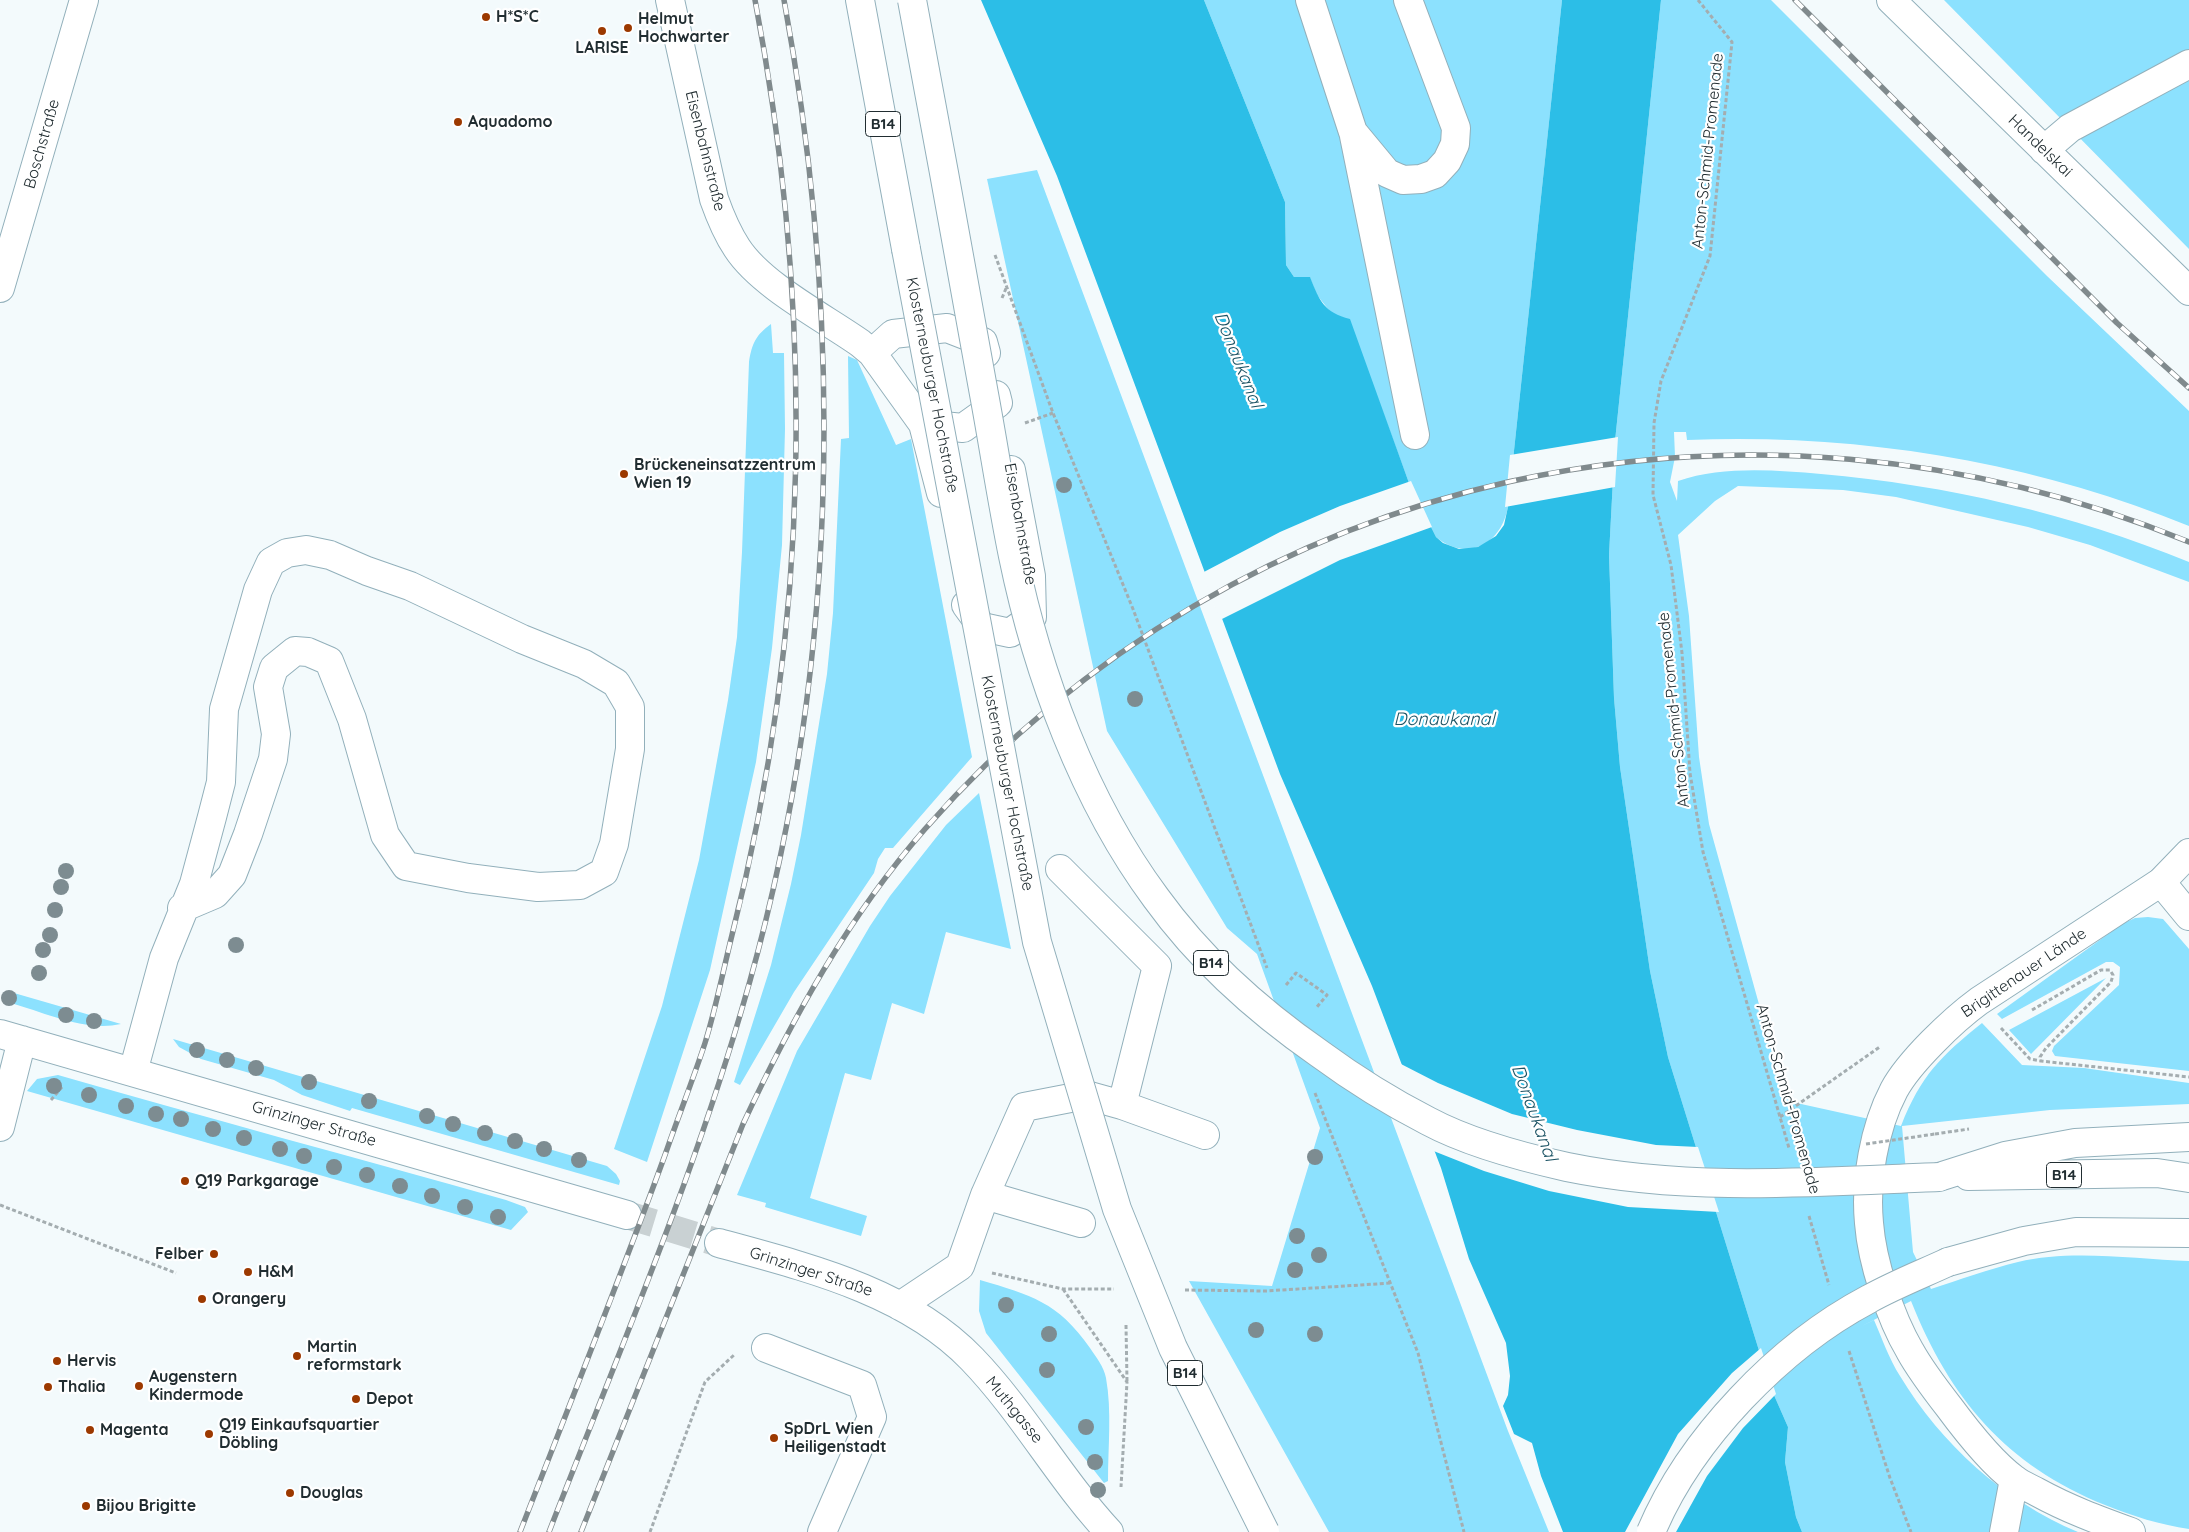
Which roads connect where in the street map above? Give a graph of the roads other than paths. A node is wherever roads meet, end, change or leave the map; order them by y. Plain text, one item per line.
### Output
1 (84, 0) edge
2 (670, 0) edge
3 (860, 0) edge
4 (912, 0) edge
5 (1310, 0) edge
6 (1408, 0) edge
7 (1891, 0) edge
8 (2189, 64) edge
9 (1353, 132) junction
10 (2044, 150) junction
11 (2, 270) edge
12 (2189, 291) edge
13 (872, 353) junction
14 (998, 403) junction
15 (922, 424) junction
16 (1414, 436) dead end
17 (2189, 853) edge
18 (1060, 869) dead end
19 (2161, 882) junction
20 (182, 908) junction
21 (2189, 916) edge
22 (11, 1037) edge
23 (133, 1072) junction
24 (1122, 1105) junction
25 (0, 1127) edge
26 (1205, 1135) dead end
27 (2189, 1137) edge
28 (1939, 1177) junction
29 (2189, 1178) edge
30 (985, 1195) junction
31 (627, 1215) tunnel mouth
32 (1081, 1223) dead end
33 (2189, 1233) edge
34 (719, 1243) tunnel mouth
35 (900, 1306) junction
36 (766, 1348) road end
37 (2014, 1480) junction
38 (822, 1532) edge
39 (1108, 1532) edge
40 (1264, 1532) edge
41 (1651, 1532) edge
42 (2004, 1532) edge
43 (2131, 1532) edge

1 - 11 main road, Boschstraße
2 - 13 main road, Eisenbahnstraße
3 - 40 main road, Klosterneuburger Hochstraße / B14, bridge
4 - 28 main road, B14, bridge
5 - 9 main road
6 - 9 main road
7 - 10 main road, Handelskai
8 - 10 main road
9 - 16 main road
10 - 12 main road, Handelskai
13 - 14 main road, Eisenbahnstraße
13 - 15 main road, Eisenbahnstraße
14 - 15 main road
14 - 15 main road, Eisenbahnstraße
17 - 19 main road
18 - 24 main road
19 - 21 main road
19 - 37 main road, Brigittenauer Lände
20 - 20 main road
20 - 23 main road
22 - 23 main road, Grinzinger Straße
22 - 25 main road
23 - 31 main road, Grinzinger Straße
24 - 26 main road
24 - 30 main road
27 - 28 main road
28 - 29 main road, B14
30 - 32 main road
30 - 35 main road
33 - 41 main road, bridge
34 - 35 main road, Grinzinger Straße
35 - 39 main road, Muthgasse
36 - 38 main road
37 - 42 main road
37 - 43 main road, Brigittenauer Lände

